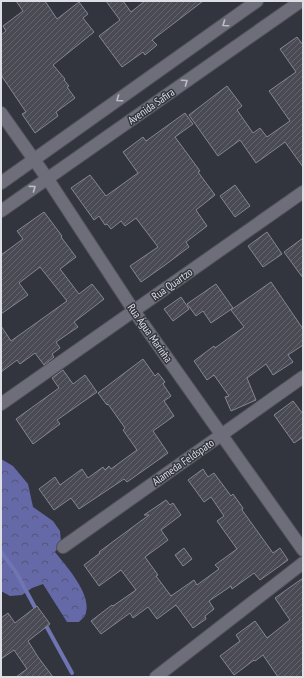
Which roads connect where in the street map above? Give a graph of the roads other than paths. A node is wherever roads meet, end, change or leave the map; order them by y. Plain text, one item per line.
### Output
1 (257, 1) edge
2 (301, 1) edge
3 (1, 113) edge
4 (34, 160) junction
5 (47, 178) junction
6 (1, 183) edge
7 (303, 192) edge
8 (1, 211) edge
9 (134, 311) junction
10 (303, 377) edge
11 (1, 404) edge
12 (221, 434) junction
13 (63, 547) dead end
14 (303, 550) edge
15 (303, 563) edge
16 (156, 677) edge

1 -> 4 street
5 -> 2 street, Avenida Safira
3 - 4 street, Rua Água Marinha
4 - 5 street, Rua Água Marinha
4 - 6 street
8 -> 5 street, Avenida Safira
5 - 9 street, Rua Água Marinha
7 - 9 street, Rua Quartzo
9 - 11 street, Rua Quartzo
9 - 12 street, Rua Água Marinha
10 - 12 street, Alameda Feldspato
12 - 13 street, Alameda Feldspato
12 - 14 street, Rua Água Marinha
15 - 16 street

